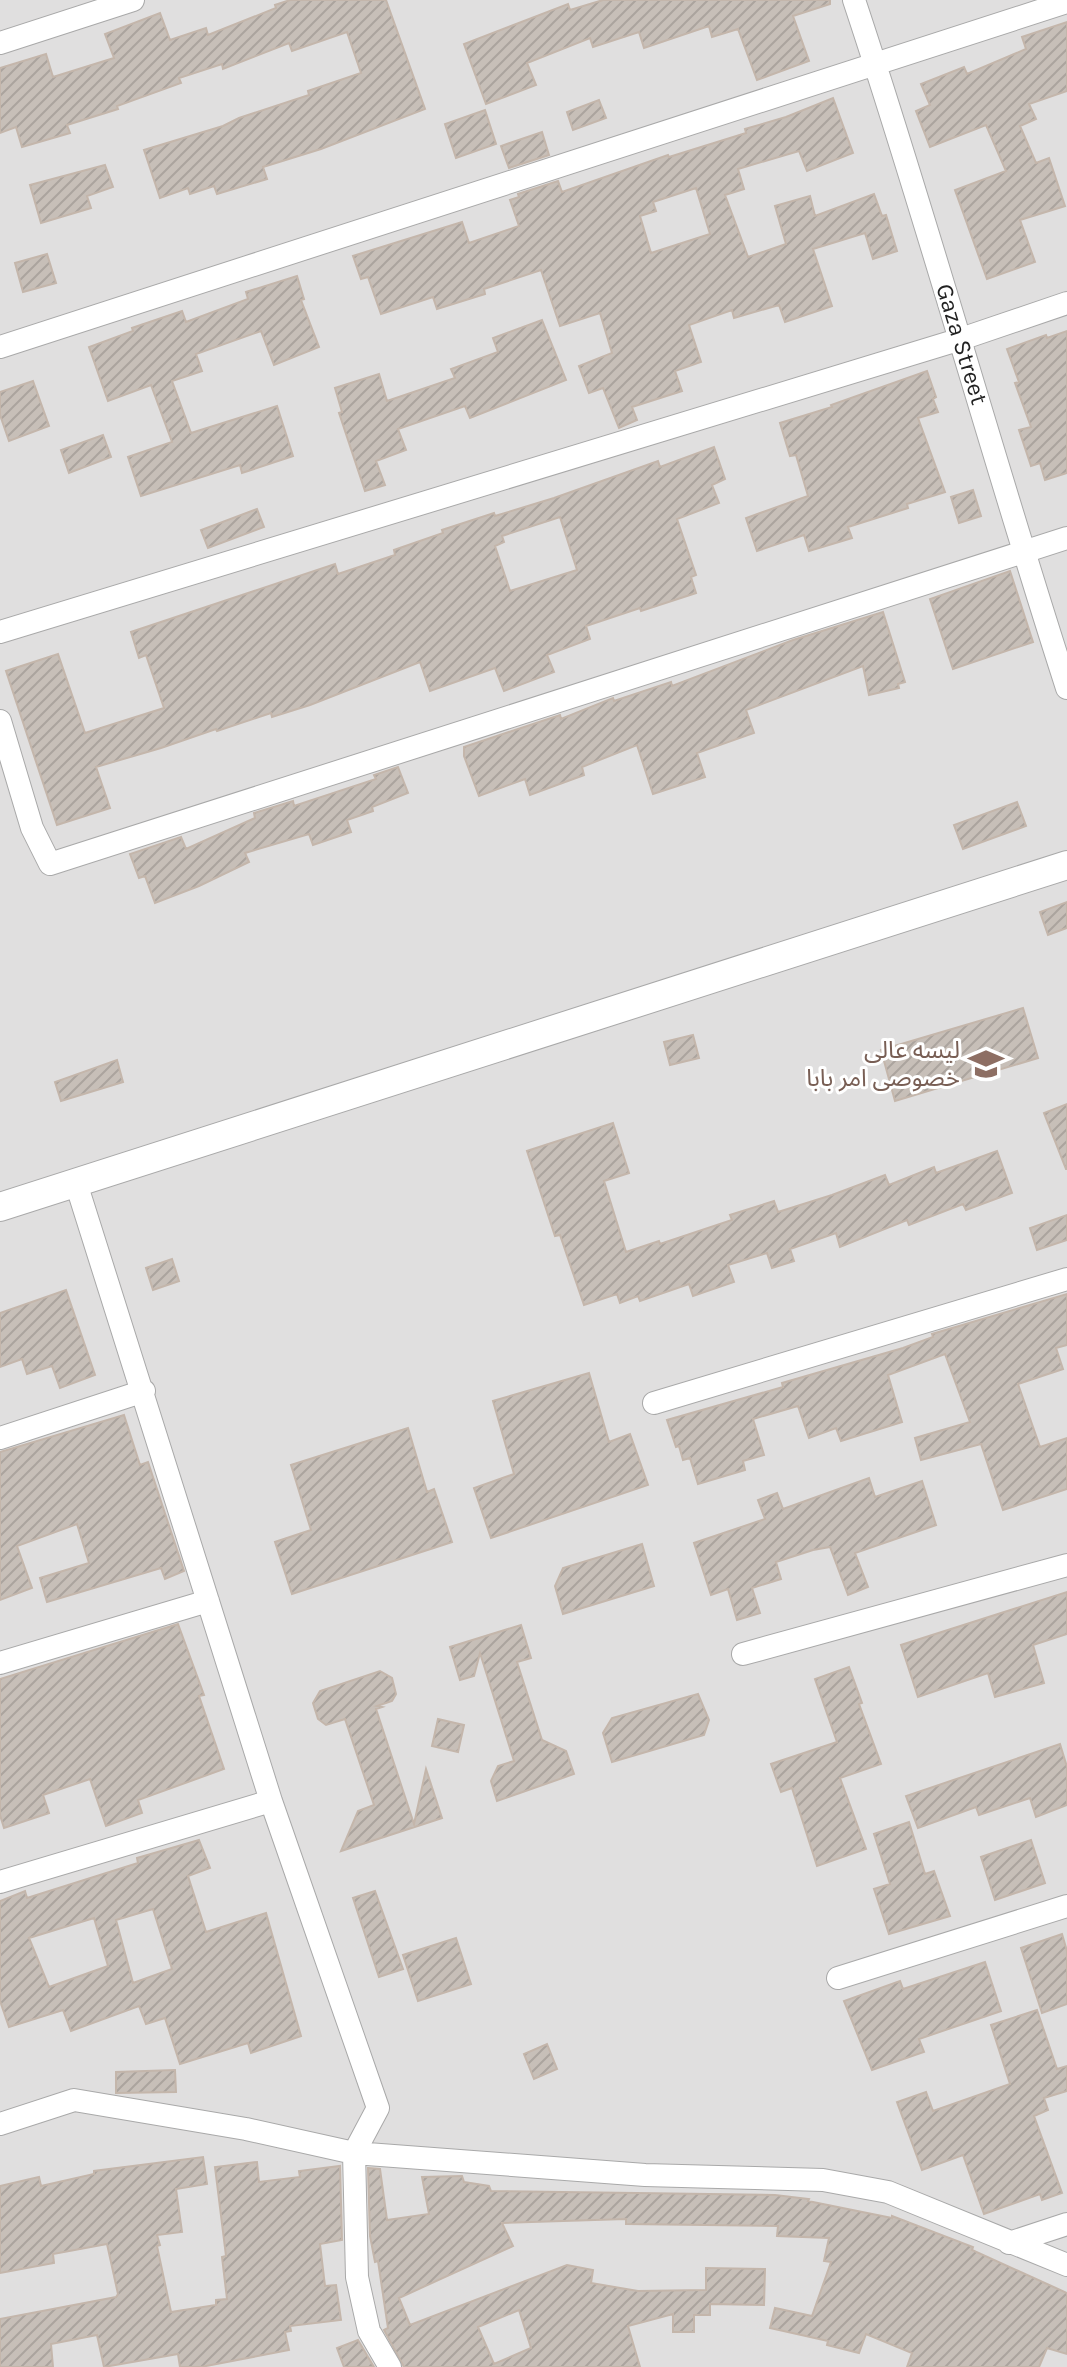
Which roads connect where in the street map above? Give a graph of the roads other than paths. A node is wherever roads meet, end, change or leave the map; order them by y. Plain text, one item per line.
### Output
1 (133, 0) edge
2 (854, 0) edge
3 (1067, 2) edge
4 (0, 43) edge
5 (875, 65) junction
6 (1067, 303) edge
7 (961, 339) junction
8 (0, 347) edge
9 (1067, 538) edge
10 (1023, 554) junction
11 (0, 632) edge
12 (1067, 688) edge
13 (0, 721) edge
14 (1067, 865) edge
15 (76, 1183) junction
16 (0, 1207) edge
17 (1067, 1279) edge
18 (144, 1391) junction
19 (654, 1403) dead end
20 (0, 1438) edge
21 (1067, 1565) edge
22 (208, 1601) junction
23 (743, 1654) dead end
24 (0, 1663) edge
25 (271, 1801) junction
26 (0, 1882) edge
27 (1067, 1906) edge
28 (838, 1978) dead end
29 (0, 2124) edge
30 (354, 2153) junction
31 (1067, 2224) edge
32 (1009, 2243) junction
33 (1067, 2265) edge
34 (390, 2367) edge

1 - 4 street
2 - 5 street, Gaza Street
3 - 5 street
5 - 7 street, Gaza Street
5 - 8 street
6 - 7 street
7 - 10 street, Gaza Street
7 - 11 street
9 - 10 street
10 - 12 street, Gaza Street
10 - 13 street
14 - 15 street
15 - 16 street
15 - 18 street
17 - 19 street
18 - 20 street
18 - 22 street
21 - 23 street
22 - 24 street
22 - 25 street
25 - 26 street
25 - 30 street
27 - 28 street
29 - 30 street
30 - 32 street
30 - 34 street
31 - 32 street
32 - 33 street

